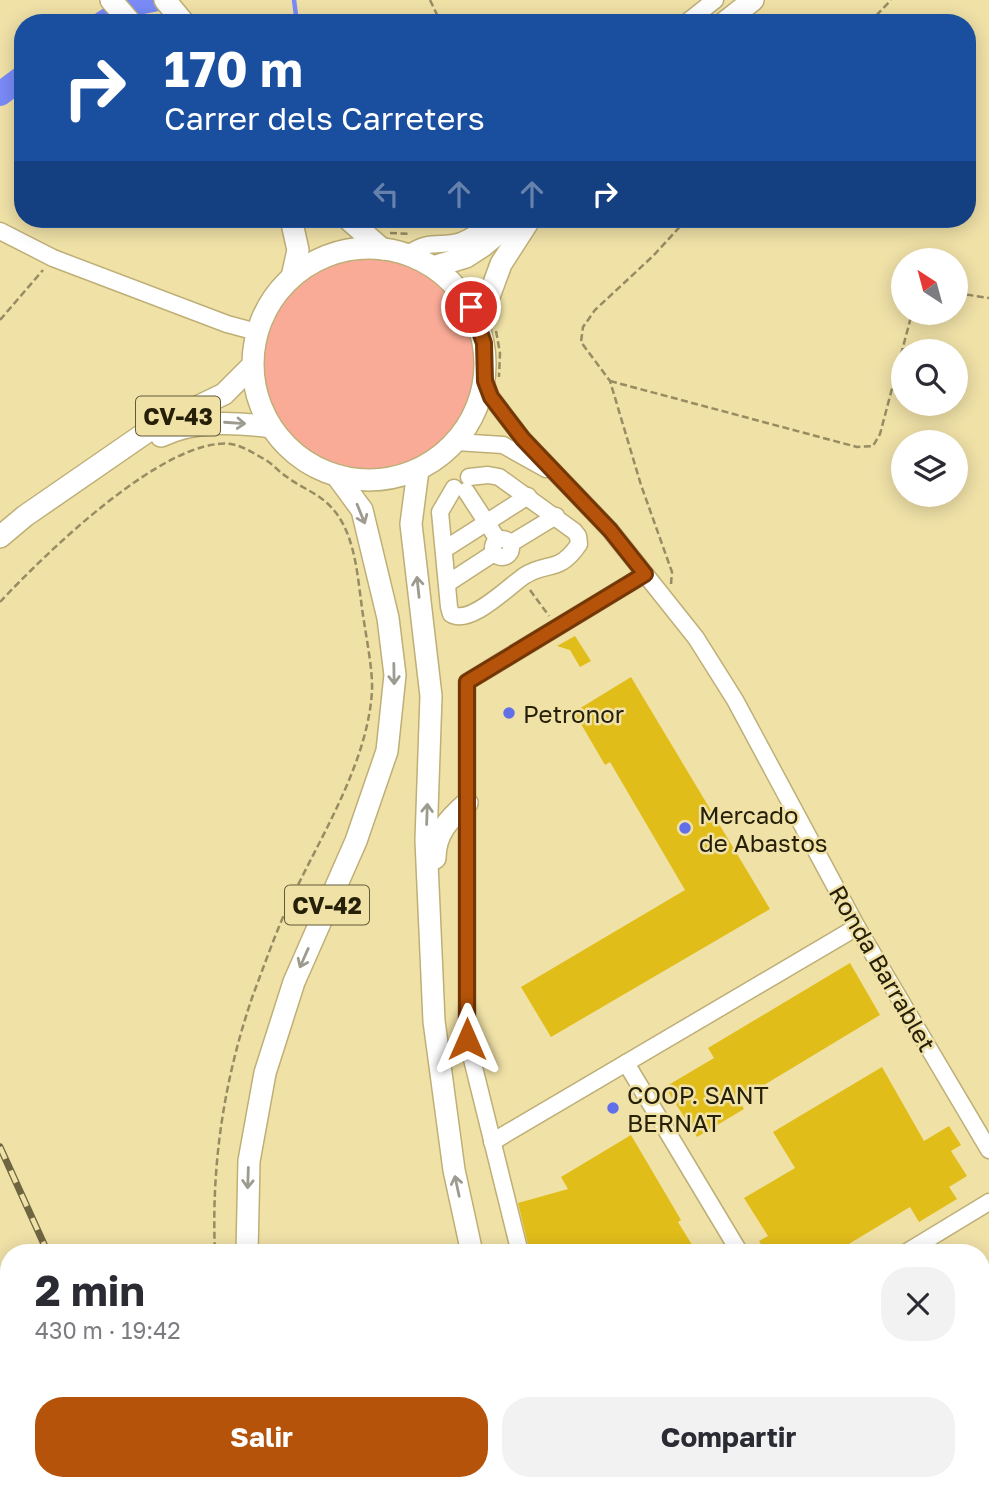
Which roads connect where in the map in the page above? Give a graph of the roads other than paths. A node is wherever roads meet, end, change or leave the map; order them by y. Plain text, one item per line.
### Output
1 (111, 0) edge
2 (165, 0) edge
3 (715, 0) edge
4 (753, 0) edge
5 (123, 14) edge
6 (177, 14) edge
7 (698, 14) edge
8 (735, 14) edge
9 (293, 228) edge
10 (359, 228) edge
11 (483, 228) edge
12 (504, 228) edge
13 (524, 228) edge
14 (0, 231) edge
15 (382, 248) junction
16 (408, 254) junction
17 (433, 267) junction
18 (292, 277) junction
19 (479, 324) junction
20 (257, 332) junction
21 (253, 366) junction
22 (485, 381) junction
23 (271, 427) junction
24 (456, 442) junction
25 (101, 463) junction
26 (418, 470) junction
27 (337, 476) junction
28 (562, 478) junction
29 (463, 485) junction
30 (528, 496) junction
31 (556, 516) junction
32 (487, 523) junction
33 (0, 537) edge
34 (445, 548) junction
35 (502, 548) junction
36 (645, 574) junction
37 (521, 579) junction
38 (448, 583) junction
39 (467, 803) junction
40 (857, 927) junction
41 (433, 1021) junction
42 (626, 1063) junction
43 (492, 1142) junction
44 (989, 1150) edge
45 (989, 1202) edge
46 (247, 1244) edge
47 (470, 1244) edge
48 (518, 1244) edge
49 (735, 1244) edge
50 (920, 1244) edge

1 - 5 main road
2 - 6 main road
3 - 7 street
4 - 8 main road
9 - 18 main road
10 - 15 main road
11 - 16 street
12 - 17 main road
13 - 19 main road
14 - 20 street
15 - 16 main road, CV-43
15 - 18 main road, CV-43
16 - 17 main road, CV-43
17 - 19 main road, CV-43
18 - 20 main road, CV-43
19 - 22 main road, CV-43
20 - 21 main road, CV-43
21 - 23 main road, CV-43
21 - 25 main road, CV-43
22 - 24 main road, CV-43
22 - 28 street, Ronda Barrablet
25 -> 23 main road, CV-43
23 - 27 main road, CV-43
24 - 26 main road, CV-43
24 - 28 street
25 - 33 main road, CV-43
26 - 27 main road, CV-43
41 -> 26 main road
27 -> 46 main road, CV-42
28 - 36 street, Ronda Barrablet
29 - 30 street
29 - 32 street
29 - 34 street
30 - 31 street
30 - 32 street
31 - 35 street
31 - 37 street
32 - 34 street
32 - 35 street
34 - 38 street
35 - 37 street
35 - 38 street
36 - 39 street
36 - 40 street, Ronda Barrablet
37 - 38 street
39 - 41 main road
39 - 43 street
40 - 42 street
40 - 44 street, Ronda Barrablet
47 -> 41 main road
42 - 43 street
42 - 49 street
43 - 48 street
45 - 50 street

